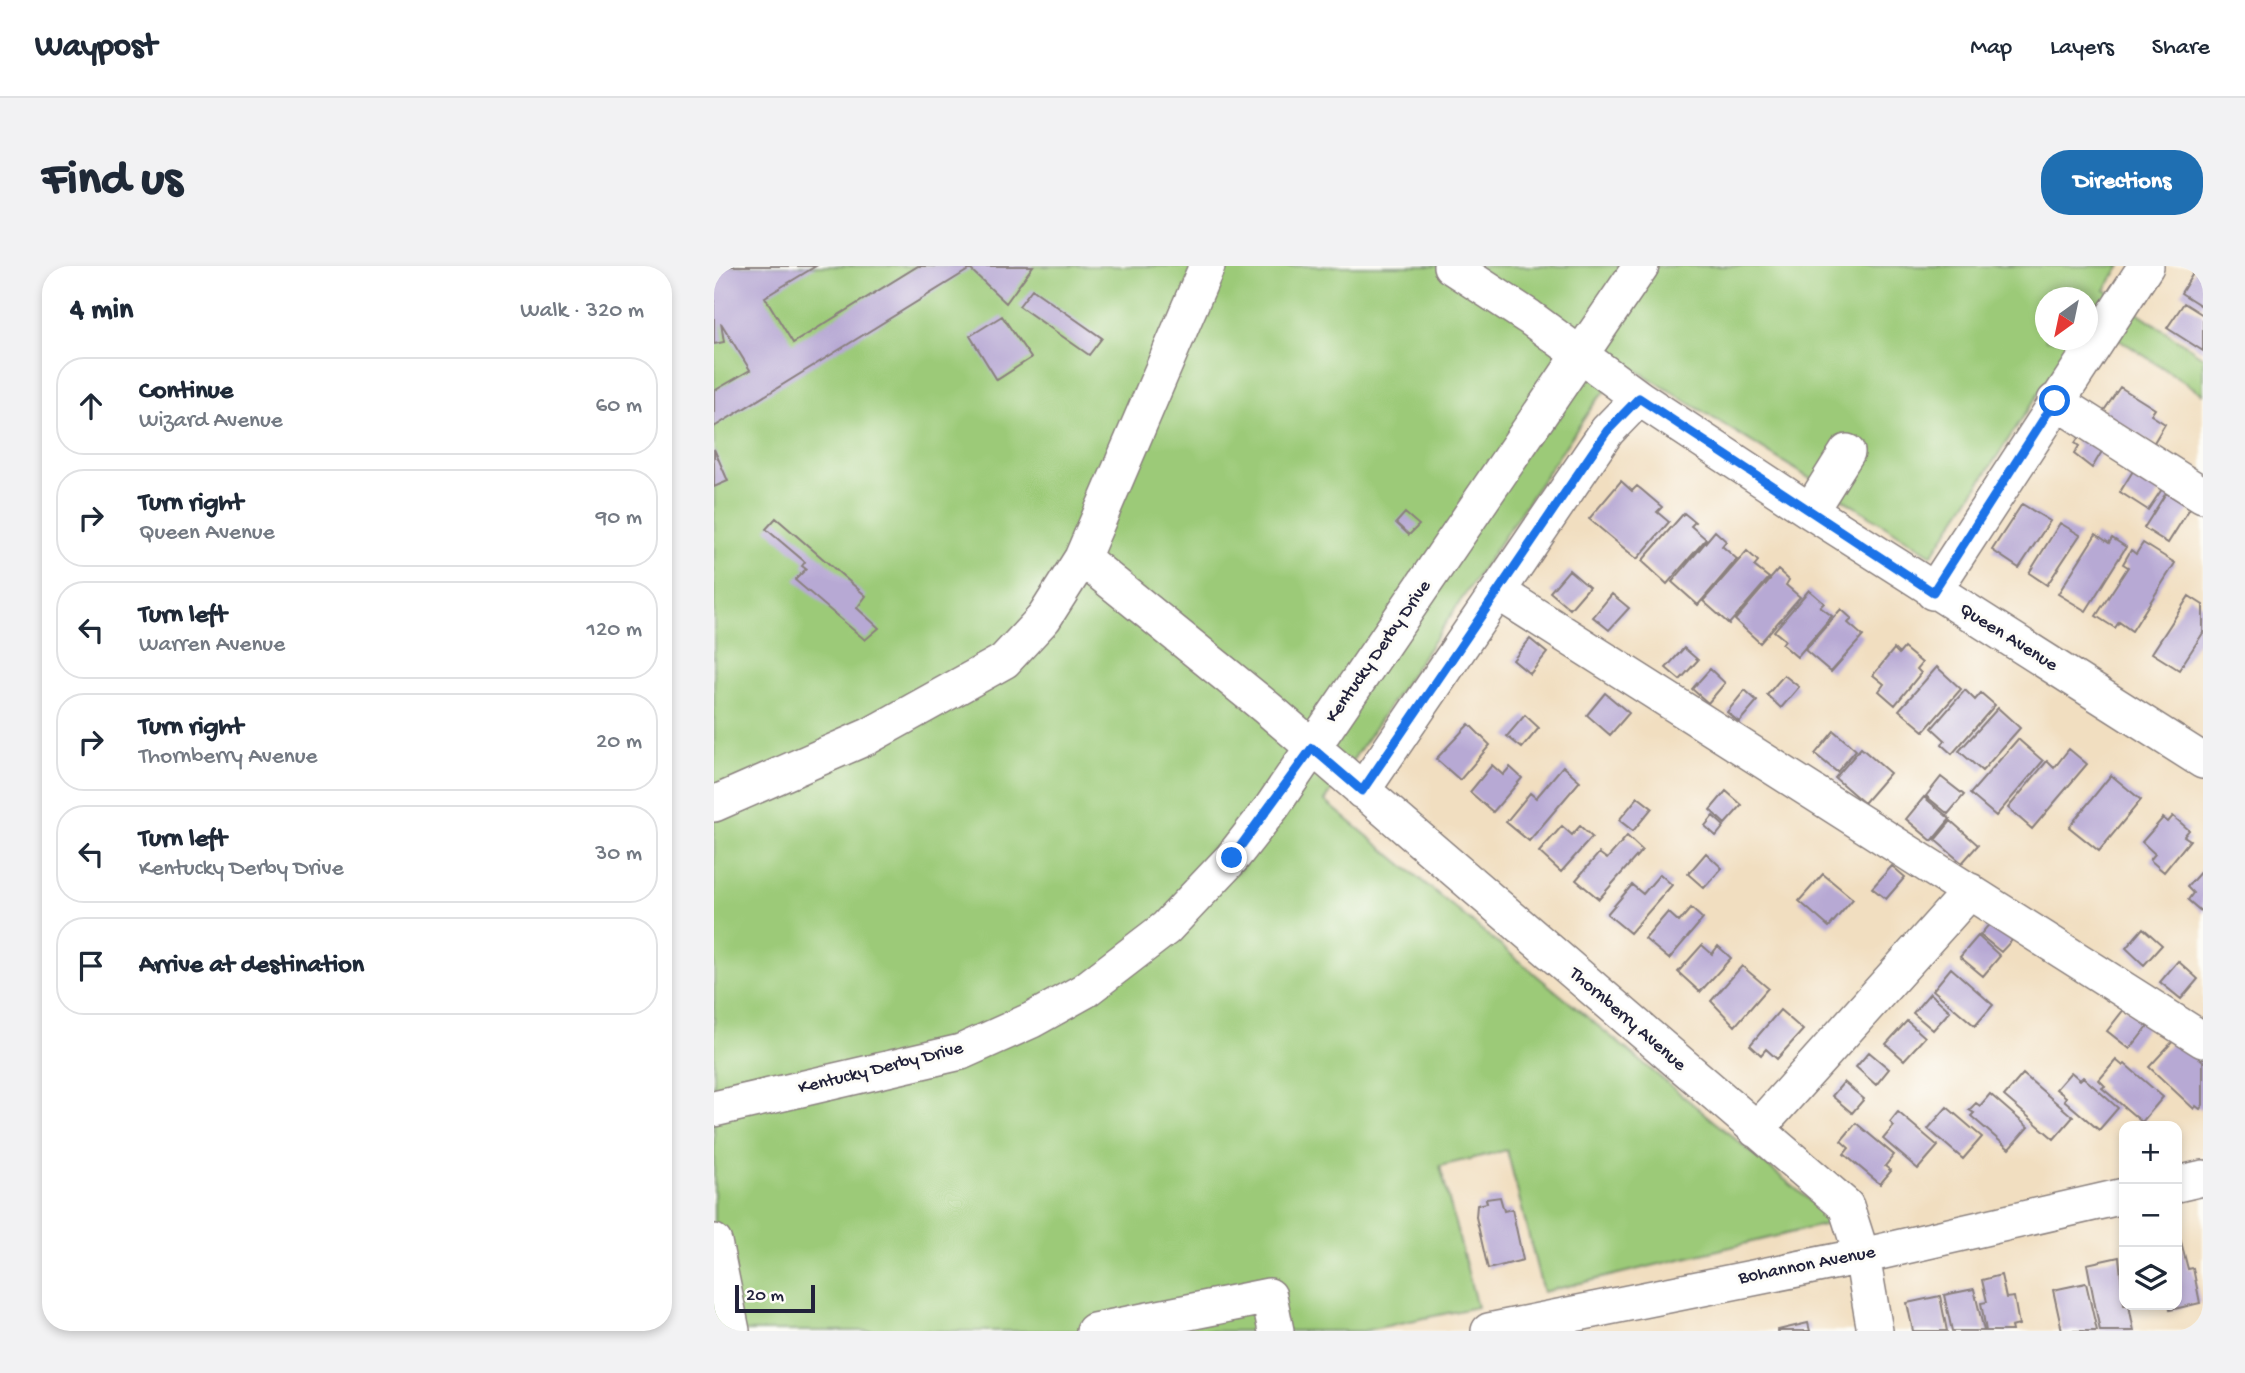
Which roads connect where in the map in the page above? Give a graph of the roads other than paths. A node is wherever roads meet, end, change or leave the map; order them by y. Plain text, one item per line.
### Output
1 (1207, 266) edge
2 (1451, 266) edge
3 (1641, 266) edge
4 (2146, 266) edge
5 (1579, 355) junction
6 (1639, 398) junction
7 (2055, 401) junction
8 (1847, 452) dead end
9 (2203, 495) edge
10 (1810, 511) junction
11 (1082, 558) junction
12 (1498, 592) junction
13 (1933, 592) junction
14 (1312, 748) junction
15 (2203, 761) edge
16 (1362, 791) junction
17 (714, 804) edge
18 (1970, 891) junction
19 (2203, 1041) edge
20 (714, 1109) edge
21 (1756, 1130) junction
22 (2203, 1178) edge
23 (2182, 1183) edge
24 (2119, 1197) edge
25 (714, 1242) edge
26 (1862, 1256) junction
27 (732, 1331) edge
28 (1094, 1331) edge
29 (1276, 1331) edge
30 (1489, 1331) edge
31 (1875, 1331) edge

1 - 11 street
2 - 5 street, Queen Avenue
3 - 5 street, Kentucky Derby Drive
4 - 7 street
5 - 6 street, Queen Avenue
5 - 14 street, Kentucky Derby Drive
6 - 10 street, Queen Avenue
6 - 12 street
7 - 9 street
7 - 13 street
8 - 10 street
10 - 13 street, Queen Avenue
11 - 14 street, Thornberry Avenue
11 - 17 street
12 - 16 street
12 - 18 street
13 - 15 street, Queen Avenue
14 - 16 street, Thornberry Avenue
14 - 20 street, Kentucky Derby Drive
16 - 21 street, Thornberry Avenue
18 - 19 street
18 - 21 street
21 - 26 street, Thornberry Avenue
22 - 23 street
24 - 26 street, Bohannon Avenue
25 - 27 street
26 - 30 street, Bohannon Avenue
26 - 31 street, Thornberry Avenue
28 - 29 street

